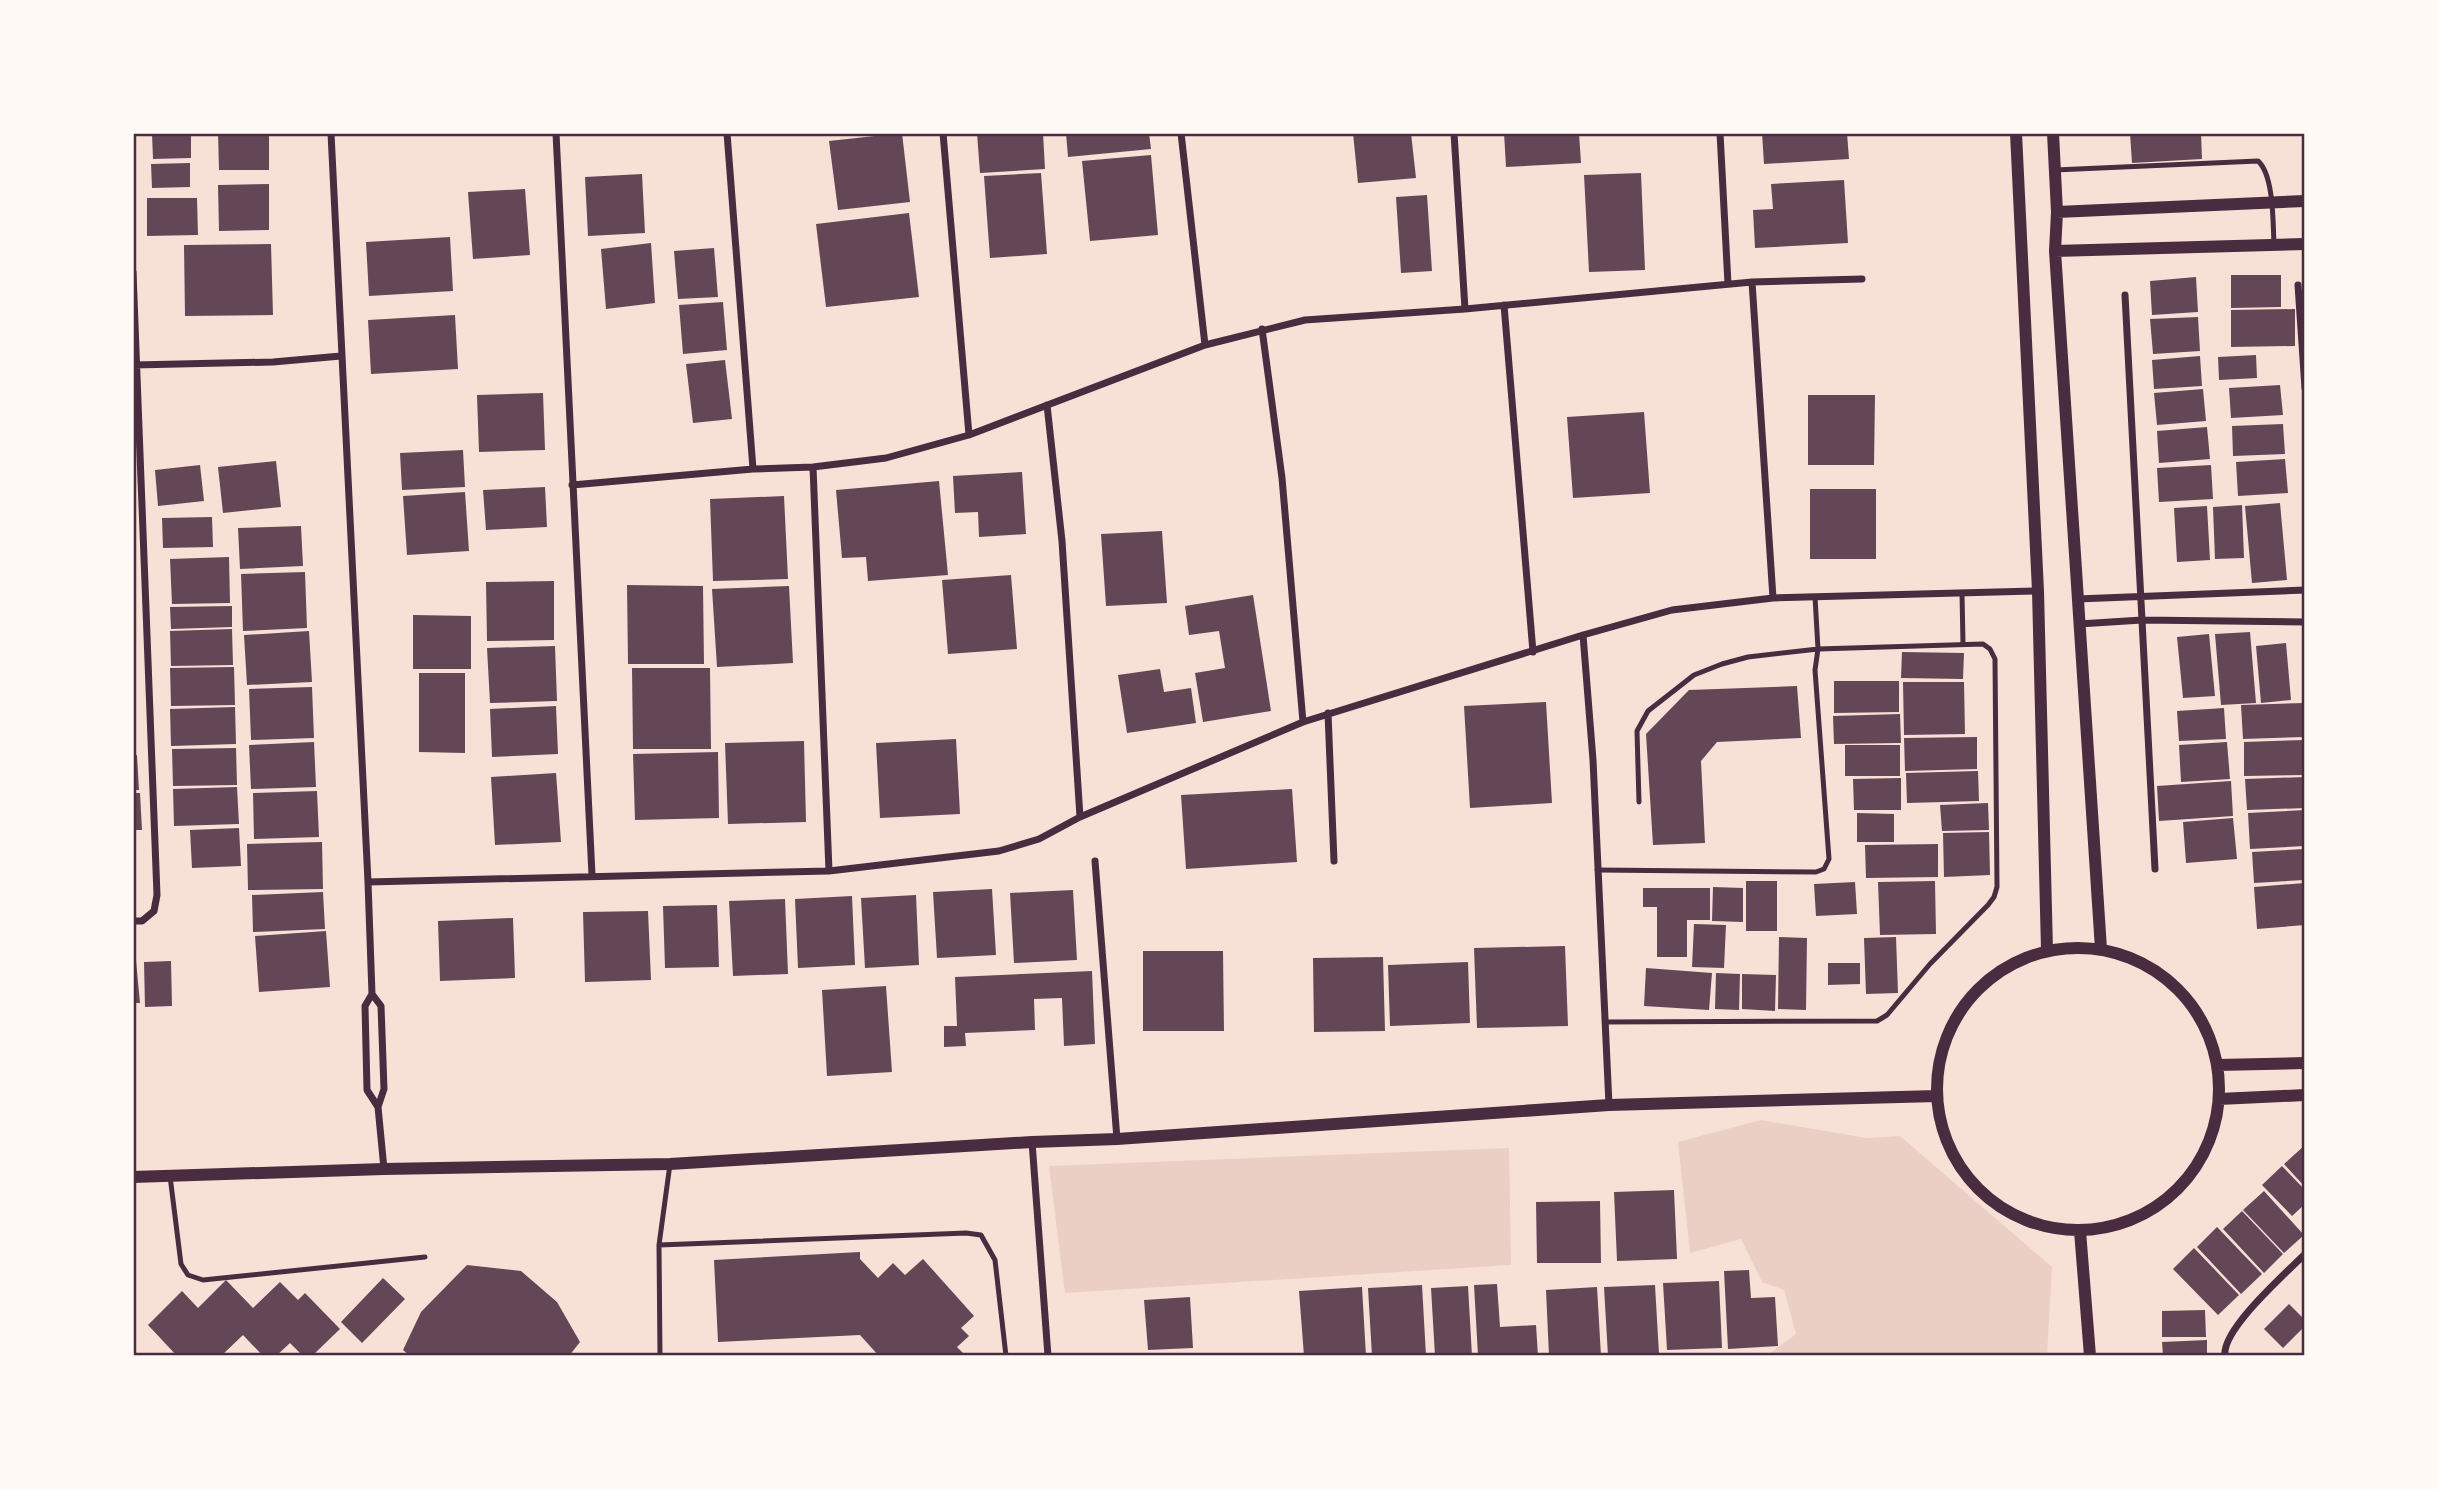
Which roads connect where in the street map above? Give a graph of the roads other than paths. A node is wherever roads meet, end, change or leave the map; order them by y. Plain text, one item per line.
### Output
1 (331, 133) edge
2 (556, 133) edge
3 (727, 133) edge
4 (943, 133) edge
5 (1181, 133) edge
6 (1454, 133) edge
7 (1720, 133) edge
8 (2016, 133) edge
9 (2053, 133) edge
10 (2055, 170) junction
11 (2305, 201) edge
12 (2272, 203) junction
13 (2057, 212) junction
14 (2305, 244) edge
15 (2274, 245) junction
16 (2055, 251) junction
17 (133, 272) edge
18 (1862, 279) dead end
19 (1752, 282) junction
20 (1728, 284) junction
21 (2298, 285) dead end
22 (2125, 295) dead end
23 (1504, 305) junction
24 (1465, 309) junction
25 (1262, 329) junction
26 (1205, 345) junction
27 (341, 355) junction
28 (135, 365) edge
29 (2305, 388) edge
30 (1047, 405) junction
31 (969, 435) junction
32 (813, 467) junction
33 (753, 469) junction
34 (572, 485) junction
35 (2305, 590) edge
36 (2038, 591) junction
37 (1962, 593) junction
38 (2141, 596) junction
39 (1815, 597) junction
40 (1773, 598) junction
41 (2077, 598) junction
42 (2142, 620) junction
43 (2305, 622) edge
44 (2079, 624) junction
45 (1583, 635) junction
46 (1963, 644) junction
47 (1818, 649) junction
48 (1533, 652) junction
49 (1328, 713) junction
50 (1303, 722) junction
51 (1639, 802) dead end
52 (1080, 817) junction
53 (1095, 861) dead end
54 (1334, 861) dead end
55 (2155, 869) dead end
56 (1597, 870) junction
57 (829, 871) junction
58 (592, 875) junction
59 (368, 882) junction
60 (133, 921) edge
61 (2101, 949) junction
62 (2047, 950) junction
63 (372, 994) junction
64 (1605, 1022) junction
65 (2305, 1063) edge
66 (2217, 1065) junction
67 (2305, 1095) edge
68 (1937, 1096) junction
69 (2219, 1099) junction
70 (1609, 1105) junction
71 (378, 1107) junction
72 (1117, 1139) junction
73 (1032, 1142) junction
74 (670, 1164) junction
75 (384, 1169) junction
76 (170, 1176) junction
77 (133, 1177) edge
78 (2080, 1231) junction
79 (659, 1245) junction
80 (2305, 1254) edge
81 (425, 1257) dead end
82 (660, 1356) edge
83 (1006, 1356) edge
84 (1048, 1356) edge
85 (2090, 1356) edge
86 (2225, 1356) edge

1 - 27 street
2 - 34 street
3 - 33 street
4 - 31 street
5 - 26 street
6 - 24 street
7 - 20 street
8 - 36 street
9 - 10 street
10 - 12 lane
10 - 13 street
11 - 12 street
12 - 13 street
12 - 15 lane
13 - 16 street
14 - 15 street
15 - 16 street
16 - 41 street
17 - 28 street
18 - 19 street
19 - 20 street
19 - 40 street
20 - 23 street
21 - 29 street
22 - 38 street
23 - 24 street
23 - 48 street
24 - 25 street
25 - 26 street
25 - 50 street
26 - 30 street
27 - 28 street
27 - 59 street
28 - 60 street
30 - 31 street
30 - 52 street
31 - 32 street
32 - 33 street
32 - 57 street
33 - 34 street
34 - 58 street
35 - 38 street
36 - 37 street
36 - 62 street
37 - 39 street
37 - 46 lane
38 - 41 street
38 - 42 street
39 - 40 street
39 - 47 lane
40 - 45 street
41 - 44 street
42 - 43 street
42 - 44 street
42 - 55 street
44 - 61 street
45 - 48 street
45 - 56 street
46 - 47 lane
46 - 64 lane
47 - 51 lane
47 - 56 lane
48 - 49 street
49 - 50 street
49 - 54 street
50 - 52 street
52 - 57 street
53 - 72 street
56 - 64 street
57 - 58 street
58 - 59 street
59 - 63 street
61 - 62 street
61 - 66 street
62 - 68 street
63 - 71 street
63 - 71 street
64 - 70 street
65 - 66 street
66 - 69 street
67 - 69 street
68 - 70 street
68 - 78 street
69 - 78 street
70 - 72 street
71 - 75 street
72 - 73 street
73 - 74 street
73 - 84 street
74 - 75 street
74 - 79 lane
75 - 76 street
76 - 77 street
76 - 81 lane
78 - 85 street
79 - 82 lane
79 - 83 lane
80 - 86 street

